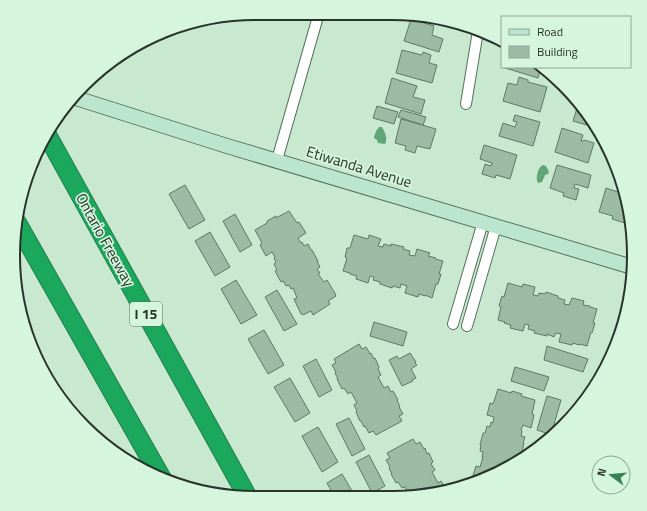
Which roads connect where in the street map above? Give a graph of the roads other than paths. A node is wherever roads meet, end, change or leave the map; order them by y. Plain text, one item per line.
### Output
1 (318, 20) edge
2 (477, 36) edge
3 (77, 101) edge
4 (466, 104) dead end
5 (50, 141) edge
6 (277, 160) junction
7 (489, 224) junction
8 (22, 231) edge
9 (626, 265) edge
10 (453, 324) dead end
11 (467, 326) dead end
12 (157, 469) edge
13 (244, 490) edge

1 - 6 street
2 - 4 street
3 - 6 main road, Etiwanda Avenue
5 - 13 highway, Ontario Freeway / I 15
6 - 7 main road, Etiwanda Avenue
7 - 9 main road, Etiwanda Avenue
7 - 10 street
7 - 11 street
8 - 12 highway

